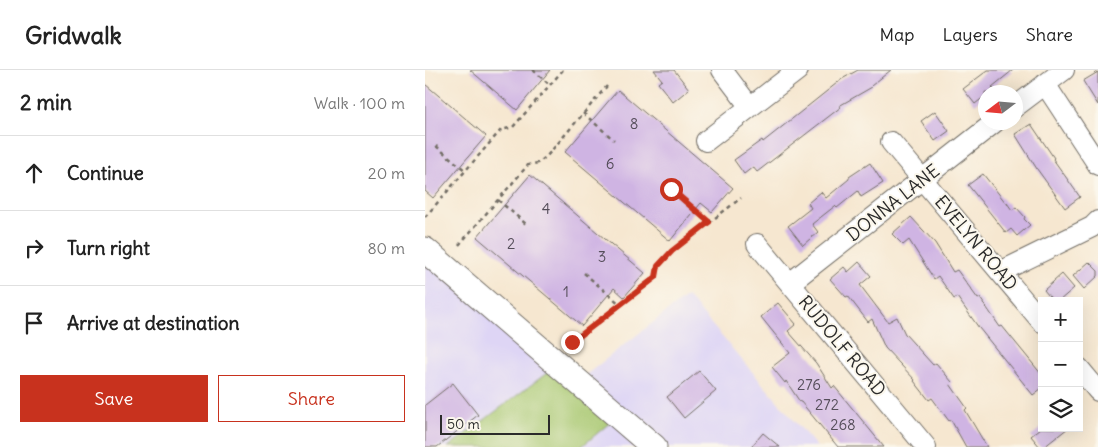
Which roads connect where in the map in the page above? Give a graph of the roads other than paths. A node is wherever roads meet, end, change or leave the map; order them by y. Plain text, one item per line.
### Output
1 (721, 70) edge
2 (798, 70) edge
3 (1064, 70) edge
4 (1045, 84) junction
5 (1023, 101) edge
6 (750, 107) junction
7 (985, 130) edge
8 (706, 141) dead end
9 (891, 142) dead end
10 (1098, 165) edge
11 (923, 179) junction
12 (1098, 221) edge
13 (757, 244) dead end
14 (425, 250) edge
15 (1000, 272) junction
16 (790, 283) junction
17 (1038, 317) edge
18 (1083, 373) edge
19 (1098, 391) edge
20 (654, 447) edge
21 (926, 447) edge

1 - 6 street
2 - 6 street
3 - 4 street
4 - 5 street
4 - 10 street
6 - 8 street
7 - 11 street, DONNA LANE
9 - 11 street, EVELYN ROAD
11 - 15 street, EVELYN ROAD
11 - 16 street, DONNA LANE
12 - 15 street
13 - 16 street, RUDOLF ROAD
14 - 20 main road
15 - 17 street, EVELYN ROAD
16 - 21 street, RUDOLF ROAD
18 - 19 street

